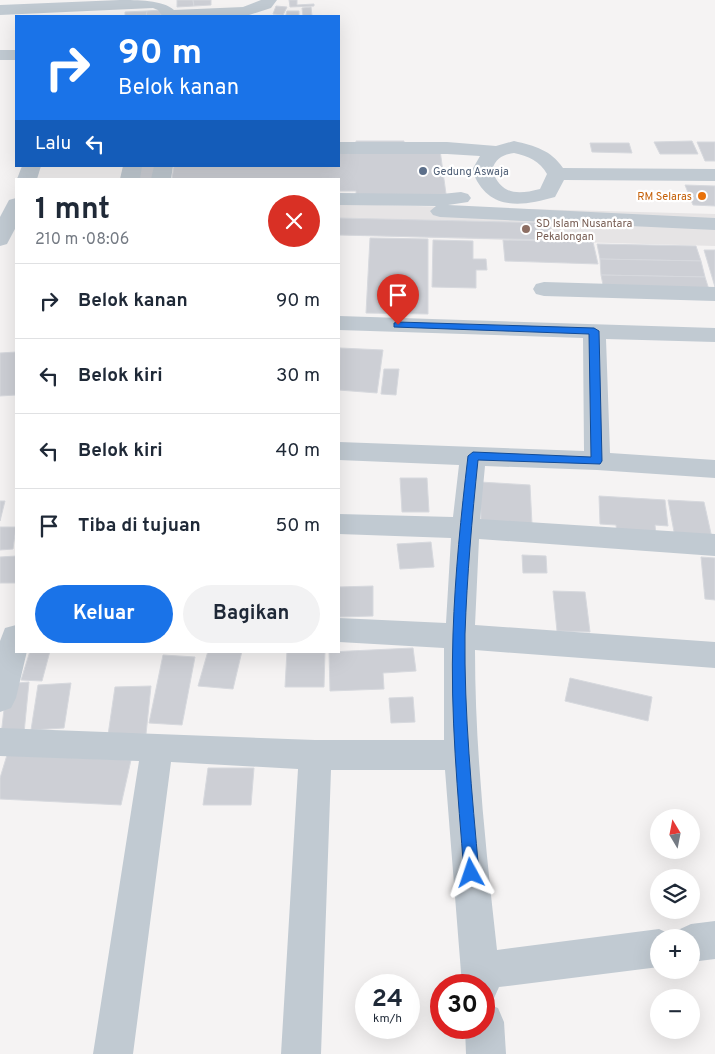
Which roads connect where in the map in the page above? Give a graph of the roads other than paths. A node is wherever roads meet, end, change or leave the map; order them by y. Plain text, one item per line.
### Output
1 (269, 0) edge
2 (0, 10) edge
3 (169, 15) edge
4 (188, 15) edge
5 (15, 54) edge
6 (0, 55) edge
7 (340, 148) edge
8 (495, 151) junction
9 (557, 174) junction
10 (715, 175) edge
11 (497, 193) junction
12 (340, 199) edge
13 (15, 206) edge
14 (440, 211) dead end
15 (715, 224) edge
16 (0, 240) edge
17 (544, 289) dead end
18 (715, 294) edge
19 (340, 323) edge
20 (594, 331) junction
21 (715, 335) edge
22 (340, 451) edge
23 (473, 456) junction
24 (597, 461) junction
25 (715, 469) edge
26 (340, 524) edge
27 (465, 528) junction
28 (715, 545) edge
29 (340, 630) edge
30 (459, 636) junction
31 (15, 641) edge
32 (715, 655) edge
33 (0, 698) edge
34 (0, 742) edge
35 (157, 747) junction
36 (315, 755) junction
37 (461, 755) junction
38 (715, 940) edge
39 (700, 942) edge
40 (650, 950) edge
41 (480, 974) edge
42 (495, 975) edge
43 (485, 1039) edge
44 (113, 1054) edge
45 (301, 1054) edge
46 (486, 1054) edge

1 - 4 street
2 - 3 street
5 - 6 street
7 - 8 street
8 - 9 street
8 - 11 street
9 - 10 street
9 - 11 street
11 - 12 street
13 - 16 street
14 - 15 street
17 - 18 street
19 - 20 street
20 - 21 street
20 - 24 street
22 - 23 street
23 - 24 street
23 - 27 street
24 - 25 street
26 - 27 street
27 - 28 street
27 - 30 street
29 - 30 street
30 - 32 street
30 - 37 street
31 - 33 street
34 - 35 street
35 - 36 street
35 - 44 street
36 - 37 street
36 - 45 street
37 - 41 street
38 - 39 street
40 - 42 street
43 - 46 street

